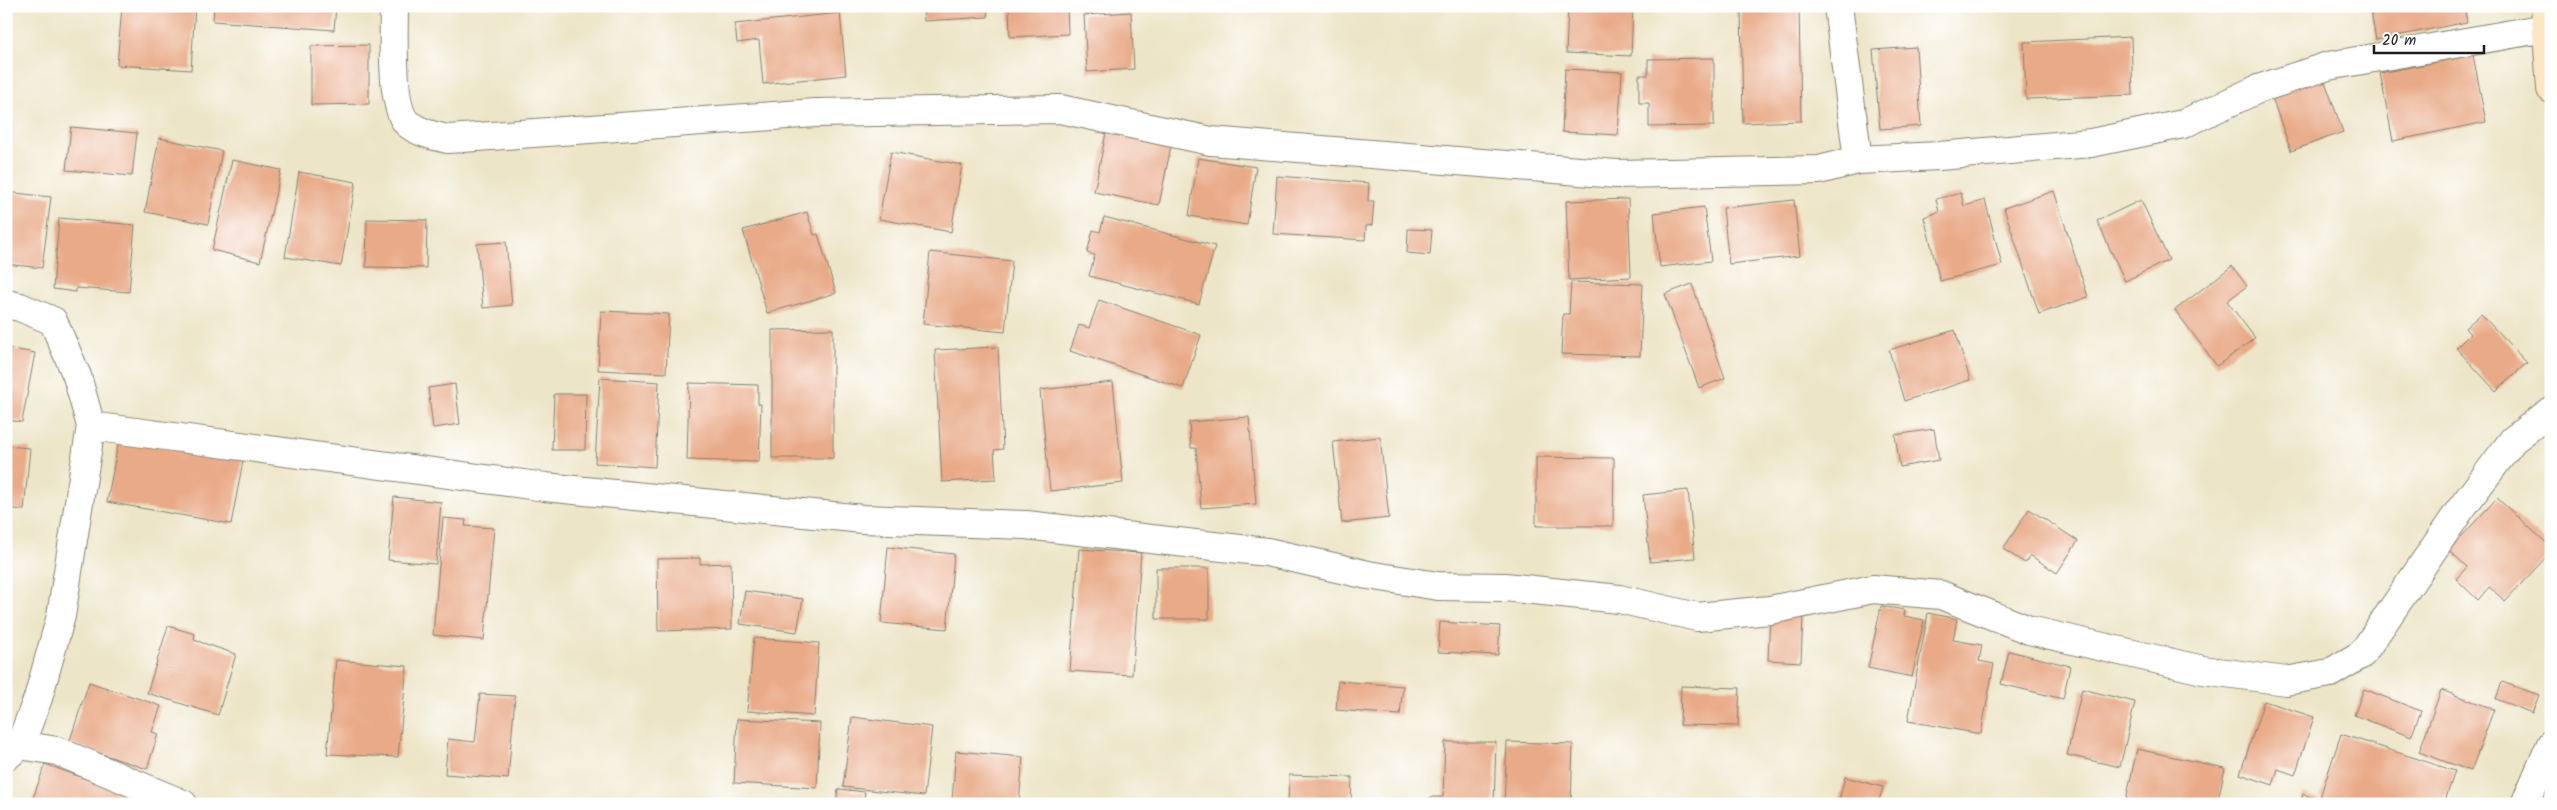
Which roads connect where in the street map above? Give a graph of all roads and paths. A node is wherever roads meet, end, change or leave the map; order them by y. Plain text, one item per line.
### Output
1 (394, 6) edge
2 (1838, 6) edge
3 (2545, 17) edge
4 (2551, 89) edge
5 (1858, 160) junction
6 (6, 304) edge
7 (2551, 411) edge
8 (91, 426) junction
9 (2551, 744) edge
10 (13, 751) edge
11 (183, 804) edge
12 (2525, 804) edge

1 - 5 street
2 - 5 street
3 - 4 street
3 - 5 street
6 - 8 street
7 - 8 street
8 - 10 street
9 - 12 street
10 - 11 street

